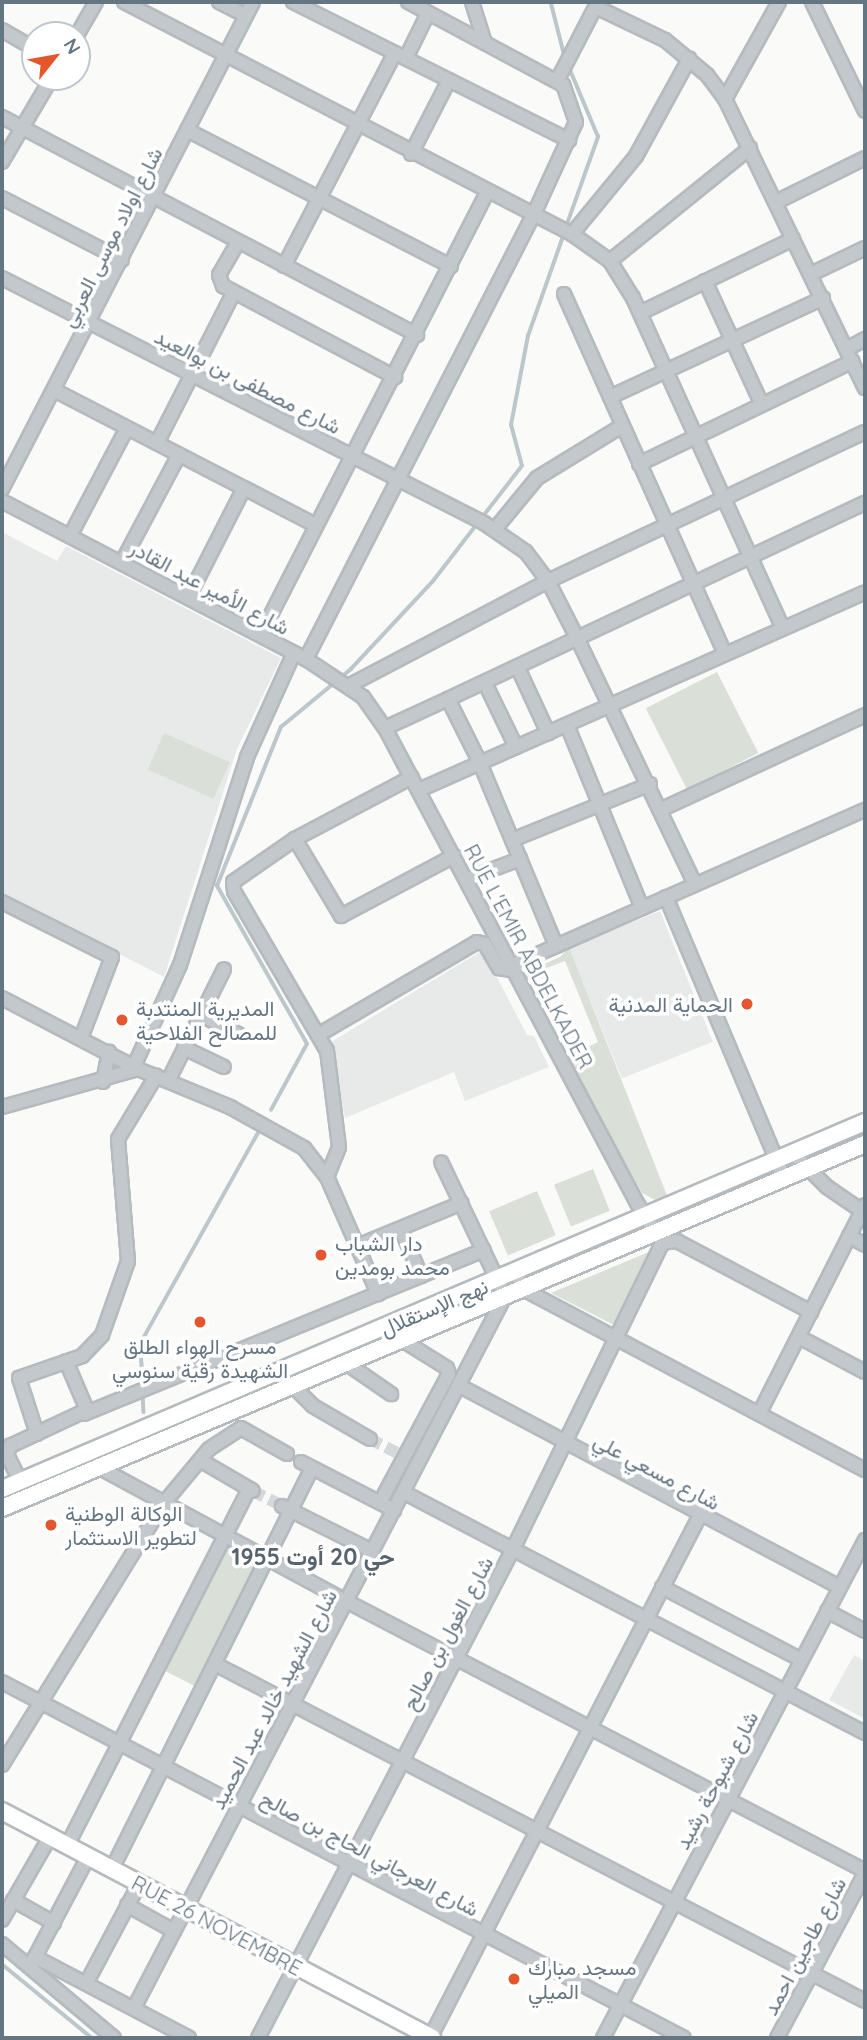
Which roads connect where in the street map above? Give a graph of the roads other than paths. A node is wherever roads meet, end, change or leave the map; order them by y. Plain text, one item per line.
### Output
1 (96, 2) edge
2 (124, 2) edge
3 (219, 2) edge
4 (253, 2) edge
5 (293, 2) edge
6 (408, 2) edge
7 (472, 2) edge
8 (779, 2) edge
9 (812, 2) edge
10 (597, 5) edge
11 (428, 13) junction
12 (246, 16) junction
13 (84, 21) edge
14 (2, 30) edge
15 (21, 41) edge
16 (485, 43) junction
17 (225, 55) junction
18 (401, 55) junction
19 (689, 59) junction
20 (449, 80) junction
21 (557, 81) junction
22 (43, 91) edge
23 (725, 99) junction
24 (865, 111) edge
25 (2, 117) edge
26 (357, 126) junction
27 (20, 128) junction
28 (187, 130) junction
29 (569, 140) junction
30 (750, 148) junction
31 (411, 153) junction
32 (865, 158) edge
33 (2, 162) edge
34 (487, 193) junction
35 (2, 198) edge
36 (154, 198) junction
37 (320, 199) junction
38 (776, 202) junction
39 (533, 216) junction
40 (572, 234) junction
41 (793, 239) junction
42 (238, 242) junction
43 (865, 248) edge
44 (122, 260) junction
45 (610, 261) junction
46 (284, 266) junction
47 (451, 266) junction
48 (811, 274) junction
49 (2, 278) edge
50 (705, 281) junction
51 (234, 292) junction
52 (564, 294) dead end
53 (822, 298) junction
54 (640, 313) junction
55 (89, 322) junction
56 (417, 335) junction
57 (865, 339) edge
58 (731, 341) junction
59 (847, 349) junction
60 (853, 361) junction
61 (667, 371) junction
62 (193, 374) junction
63 (394, 377) junction
64 (865, 388) edge
65 (54, 390) junction
66 (610, 397) junction
67 (762, 405) junction
68 (622, 426) junction
69 (127, 428) junction
70 (865, 432) edge
71 (696, 437) junction
72 (157, 443) junction
73 (179, 455) junction
74 (352, 456) junction
75 (639, 464) junction
76 (396, 478) junction
77 (244, 488) junction
78 (2, 489) edge
79 (724, 498) junction
80 (2, 501) edge
81 (865, 503) edge
82 (666, 524) junction
83 (316, 525) junction
84 (495, 529) junction
85 (70, 536) junction
86 (751, 557) junction
87 (122, 562) junction
88 (548, 581) junction
89 (694, 584) junction
90 (865, 592) edge
91 (189, 596) junction
92 (783, 628) junction
93 (261, 634) junction
94 (578, 640) junction
95 (725, 654) junction
96 (300, 656) junction
97 (518, 668) junction
98 (344, 681) junction
99 (485, 683) junction
100 (447, 699) junction
101 (610, 705) junction
102 (865, 715) edge
103 (567, 724) junction
104 (385, 727) junction
105 (548, 733) junction
106 (516, 747) junction
107 (480, 763) junction
108 (412, 777) junction
109 (650, 784) junction
110 (419, 790) junction
111 (599, 804) junction
112 (662, 809) junction
113 (865, 810) edge
114 (295, 839) junction
115 (512, 840) junction
116 (454, 856) junction
117 (520, 859) junction
118 (467, 880) junction
119 (695, 884) junction
120 (666, 897) junction
121 (2, 902) edge
122 (642, 908) junction
123 (556, 946) junction
124 (514, 968) junction
125 (224, 969) dead end
126 (2, 998) edge
127 (201, 1015) junction
128 (239, 1034) dead end
129 (318, 1035) junction
130 (81, 1038) junction
131 (184, 1048) junction
132 (109, 1052) junction
133 (137, 1067) junction
134 (225, 1067) dead end
135 (162, 1079) junction
136 (103, 1082) junction
137 (2, 1107) edge
138 (865, 1122) edge
139 (865, 1144) edge
140 (793, 1153) junction
141 (441, 1161) dead end
142 (775, 1161) junction
143 (807, 1169) junction
144 (327, 1177) junction
145 (783, 1178) junction
146 (462, 1203) junction
147 (864, 1208) edge
148 (640, 1210) junction
149 (401, 1228) junction
150 (849, 1236) junction
151 (659, 1238) junction
152 (865, 1245) edge
153 (357, 1247) junction
154 (484, 1250) junction
155 (516, 1272) junction
156 (421, 1276) junction
157 (497, 1280) junction
158 (523, 1289) junction
159 (378, 1294) junction
160 (505, 1296) junction
161 (811, 1312) junction
162 (799, 1337) junction
163 (617, 1339) junction
164 (402, 1340) junction
165 (66, 1361) junction
166 (346, 1363) junction
167 (865, 1372) edge
168 (458, 1385) junction
169 (293, 1386) junction
170 (391, 1394) dead end
171 (84, 1414) junction
172 (759, 1414) junction
173 (37, 1434) junction
174 (370, 1439) tunnel mouth
175 (565, 1444) junction
176 (287, 1454) dead end
177 (200, 1460) junction
178 (100, 1468) junction
179 (865, 1470) edge
180 (20, 1481) junction
181 (2, 1489) edge
182 (403, 1492) junction
183 (384, 1495) dead end
184 (164, 1503) junction
185 (2, 1508) edge
186 (286, 1508) junction
187 (394, 1510) junction
188 (700, 1515) junction
189 (225, 1535) junction
190 (865, 1540) edge
191 (513, 1549) junction
192 (372, 1551) junction
193 (268, 1559) junction
194 (860, 1561) edge
195 (662, 1587) junction
196 (840, 1587) junction
197 (346, 1601) junction
198 (827, 1611) junction
199 (646, 1619) junction
200 (865, 1631) edge
201 (454, 1658) junction
202 (800, 1659) junction
203 (215, 1664) junction
204 (2, 1682) edge
205 (785, 1691) junction
206 (38, 1700) junction
207 (292, 1704) junction
208 (590, 1729) junction
209 (865, 1733) edge
210 (121, 1744) junction
211 (402, 1761) junction
212 (2, 1765) edge
213 (163, 1766) junction
214 (727, 1800) junction
215 (239, 1806) junction
216 (2, 1811) edge
217 (537, 1832) junction
218 (50, 1837) junction
219 (66, 1846) junction
220 (88, 1857) junction
221 (349, 1863) junction
222 (111, 1869) junction
223 (865, 1872) edge
224 (139, 1884) junction
225 (13, 1900) junction
226 (675, 1902) junction
227 (127, 1906) junction
228 (186, 1909) junction
229 (2, 1920) edge
230 (54, 1923) junction
231 (174, 1931) junction
232 (484, 1934) junction
233 (2, 1944) edge
234 (32, 1961) junction
235 (294, 1965) junction
236 (811, 1974) junction
237 (87, 1982) junction
238 (865, 2001) edge
239 (621, 2006) junction
240 (134, 2008) junction
241 (114, 2038) edge
242 (189, 2038) edge
243 (258, 2038) edge
244 (431, 2038) edge
245 (604, 2038) edge
246 (684, 2038) edge
247 (777, 2038) edge

1 - 13 street
2 - 17 street
3 - 12 street
4 - 12 street, شارع اولاد موسى العربي
5 - 18 street
6 - 11 street
7 - 16 street
8 - 23 street
9 - 24 street
10 - 19 street
10 - 21 street
11 - 16 street
11 - 18 street
12 - 17 street, شارع اولاد موسى العربي
14 - 15 street
16 - 21 street
17 - 26 street
17 - 28 street, شارع اولاد موسى العربي
18 - 20 street
18 - 26 street
19 - 23 street
19 - 40 street
20 - 29 street
20 - 31 street
21 - 29 street
22 - 27 street
23 - 30 street
25 - 27 street
26 - 31 street
26 - 37 street
27 - 33 street
27 - 36 street
28 - 36 street, شارع اولاد موسى العربي
28 - 37 street
29 - 39 street
30 - 38 street
30 - 45 street
31 - 34 street
32 - 38 street
34 - 39 street
34 - 47 street
35 - 44 street
36 - 42 street
36 - 44 street, شارع اولاد موسى العربي
37 - 46 street
37 - 47 street
38 - 41 street
39 - 40 street
39 - 76 street
40 - 45 street
41 - 48 street
41 - 50 street
42 - 46 street
42 - 51 street
43 - 48 street
44 - 55 street, شارع اولاد موسى العربي
45 - 54 street
46 - 56 street
47 - 56 street
48 - 53 street
49 - 55 street, شارع مصطفى بن بوالعيد
50 - 54 street
50 - 58 street
51 - 62 street
51 - 63 street
52 - 66 street
53 - 58 street
53 - 59 street
54 - 61 street
55 - 62 street, شارع مصطفى بن بوالعيد
55 - 65 street, شارع اولاد موسى العربي
56 - 63 street
57 - 59 street
58 - 61 street
58 - 67 street
59 - 60 street
60 - 64 street
60 - 67 street
61 - 66 street
61 - 71 street
62 - 72 street
62 - 74 street, شارع مصطفى بن بوالعيد
63 - 74 street
65 - 69 street
65 - 78 street, شارع اولاد موسى العربي
66 - 68 street
67 - 71 street
68 - 75 street
68 - 84 street
69 - 72 street
69 - 85 street
70 - 79 street
71 - 75 street
71 - 79 street
72 - 73 street
73 - 77 street
73 - 87 street
74 - 76 street, شارع مصطفى بن بوالعيد
74 - 83 street
75 - 82 street
76 - 84 street, شارع مصطفى بن بوالعيد
76 - 96 street
77 - 83 street
77 - 91 street
79 - 82 street
79 - 86 street
80 - 85 street, شارع الأمير عبد القادر
81 - 86 street
82 - 88 street
82 - 89 street
83 - 93 street
84 - 88 street, شارع مصطفى بن بوالعيد
85 - 87 street, شارع الأمير عبد القادر
86 - 89 street
86 - 92 street
87 - 91 street, شارع الأمير عبد القادر
88 - 94 street, شارع مصطفى بن بوالعيد
88 - 98 street
89 - 94 street
89 - 95 street
90 - 92 street
91 - 93 street, شارع الأمير عبد القادر
92 - 95 street
93 - 96 street, شارع الأمير عبد القادر
94 - 97 street
94 - 101 street, شارع مصطفى بن بوالعيد
95 - 101 street
96 - 98 street, شارع الأمير عبد القادر
96 - 133 street
97 - 99 street
97 - 105 street
98 - 104 street, شارع الأمير عبد القادر
99 - 100 street
99 - 106 street
100 - 104 street
100 - 107 street
101 - 103 street
101 - 109 street, شارع مصطفى بن بوالعيد
102 - 112 street
103 - 105 street
103 - 111 street
104 - 108 street, RUE L'EMIR ABDELKADER
105 - 106 street
106 - 107 street
107 - 110 street
107 - 115 street
108 - 110 street, RUE L'EMIR ABDELKADER
108 - 114 street
109 - 111 street
109 - 112 street, شارع مصطفى بن بوالعيد
110 - 116 street, RUE L'EMIR ABDELKADER
111 - 115 street
111 - 122 street
112 - 119 street, شارع مصطفى بن بوالعيد
113 - 119 street
114 - 116 street
114 - 129 street
115 - 117 street
116 - 118 street, RUE L'EMIR ABDELKADER
117 - 118 street
117 - 123 street
118 - 124 street, RUE L'EMIR ABDELKADER
119 - 120 street
120 - 122 street
120 - 142 street
121 - 130 street
122 - 123 street
123 - 124 street
124 - 129 street
124 - 148 street, RUE L'EMIR ABDELKADER
125 - 127 street
126 - 130 street
127 - 128 street
127 - 131 street
129 - 144 street
130 - 132 street
131 - 134 street
131 - 135 street
132 - 133 street
132 - 136 street
133 - 135 street
133 - 136 street
135 - 144 street
135 - 165 street
136 - 137 street
138 - 140 main road, نهج الإستقلال
139 - 143 main road, نهج الإستقلال
140 - 142 main road, نهج الإستقلال
140 - 143 street
141 - 146 street
142 - 145 street
142 - 148 main road, نهج الإستقلال
143 - 145 main road, نهج الإستقلال
143 - 147 street
144 - 153 street
145 - 151 main road, نهج الإستقلال
146 - 149 street
146 - 154 street
147 - 150 street
148 - 151 street
148 - 155 main road, نهج الإستقلال
149 - 153 street
149 - 156 street
150 - 152 street
150 - 161 street
151 - 158 main road, نهج الإستقلال
151 - 161 street
151 - 163 street, شارع الغول بن صالح
153 - 159 street
154 - 156 street
154 - 157 street
155 - 157 main road, نهج الإستقلال
155 - 158 street
156 - 159 street
157 - 160 street
157 - 180 main road, نهج الإستقلال
158 - 160 main road, نهج الإستقلال
158 - 163 street
159 - 171 street
160 - 164 main road, نهج الإستقلال
160 - 168 street, شارع الشهيد خالد عبد الحميد
161 - 162 street
162 - 167 street
162 - 172 street
163 - 172 street
163 - 175 street, شارع الغول بن صالح
164 - 166 main road, نهج الإستقلال
164 - 183 street
165 - 171 street
165 - 173 street
166 - 169 main road, نهج الإستقلال
166 - 170 street
168 - 175 street, شارع مسعي علي
168 - 182 street, شارع الشهيد خالد عبد الحميد
169 - 174 street
169 - 178 main road, نهج الإستقلال
171 - 173 street
172 - 179 street
173 - 180 street
175 - 188 street, شارع مسعي علي
175 - 191 street, شارع الغول بن صالح
176 - 177 street
177 - 184 street
177 - 189 street
178 - 184 street
178 - 185 main road, نهج الإستقلال
180 - 181 main road, نهج الإستقلال
182 - 187 street, شارع الشهيد خالد عبد الحميد
182 - 191 street
184 - 189 street
184 - 206 street
186 - 187 street
186 - 192 street
186 - 193 street
187 - 192 street, شارع الشهيد خالد عبد الحميد
188 - 195 street
188 - 196 street, شارع مسعي علي
189 - 193 street
189 - 210 street
190 - 194 street, شارع شبوحة رشيد
191 - 199 street
191 - 201 street, شارع الغول بن صالح
192 - 197 street, شارع الشهيد خالد عبد الحميد
193 - 197 street
193 - 203 street
194 - 196 street, شارع شبوحة رشيد
195 - 199 street
195 - 202 street
196 - 198 street, شارع شبوحة رشيد
197 - 201 street
197 - 207 street, شارع الشهيد خالد عبد الحميد
198 - 200 street
198 - 202 street, شارع شبوحة رشيد
199 - 205 street
199 - 208 street
201 - 208 street
201 - 211 street, شارع الغول بن صالح
202 - 205 street, شارع شبوحة رشيد
203 - 207 street
203 - 213 street
204 - 206 street, شارع العرجاني الحاج بن صالح
205 - 209 street
205 - 214 street, شارع شبوحة رشيد
206 - 210 street, شارع العرجاني الحاج بن صالح
206 - 212 street
207 - 211 street
207 - 215 street, شارع الشهيد خالد عبد الحميد
208 - 214 street
208 - 217 street
210 - 213 street, شارع العرجاني الحاج بن صالح
210 - 219 street
211 - 217 street
211 - 221 street, شارع الغول بن صالح
213 - 215 street, شارع العرجاني الحاج بن صالح
213 - 222 street
214 - 223 street
214 - 226 street, شارع شبوحة رشيد
215 - 221 street, شارع العرجاني الحاج بن صالح
215 - 228 street, شارع الشهيد خالد عبد الحميد
216 - 218 main road, RUE 26 NOVEMBRE
217 - 226 street
217 - 232 street
218 - 219 main road, RUE 26 NOVEMBRE
218 - 225 street
219 - 220 main road, RUE 26 NOVEMBRE
220 - 222 main road, RUE 26 NOVEMBRE
220 - 230 street
221 - 232 street, شارع العرجاني الحاج بن صالح
221 - 235 street, شارع الغول بن صالح
222 - 224 main road, RUE 26 NOVEMBRE
223 - 236 street, شارع طاجين احمد
224 - 227 street
224 - 228 main road, RUE 26 NOVEMBRE
225 - 229 street
225 - 230 street
226 - 236 street
226 - 239 street, شارع شبوحة رشيد
227 - 231 street
227 - 237 street
228 - 231 street, شارع الشهيد خالد عبد الحميد
228 - 235 main road, RUE 26 NOVEMBRE
230 - 234 street
231 - 240 street, شارع الشهيد خالد عبد الحميد
232 - 239 street, شارع العرجاني الحاج بن صالح
232 - 244 street
233 - 234 street
234 - 237 street
234 - 241 street
235 - 243 street, شارع الغول بن صالح
235 - 244 main road, RUE 26 NOVEMBRE
236 - 238 street
236 - 247 street, شارع طاجين احمد
237 - 240 street
239 - 245 street, شارع شبوحة رشيد
239 - 246 street, شارع العرجاني الحاج بن صالح
240 - 242 street

